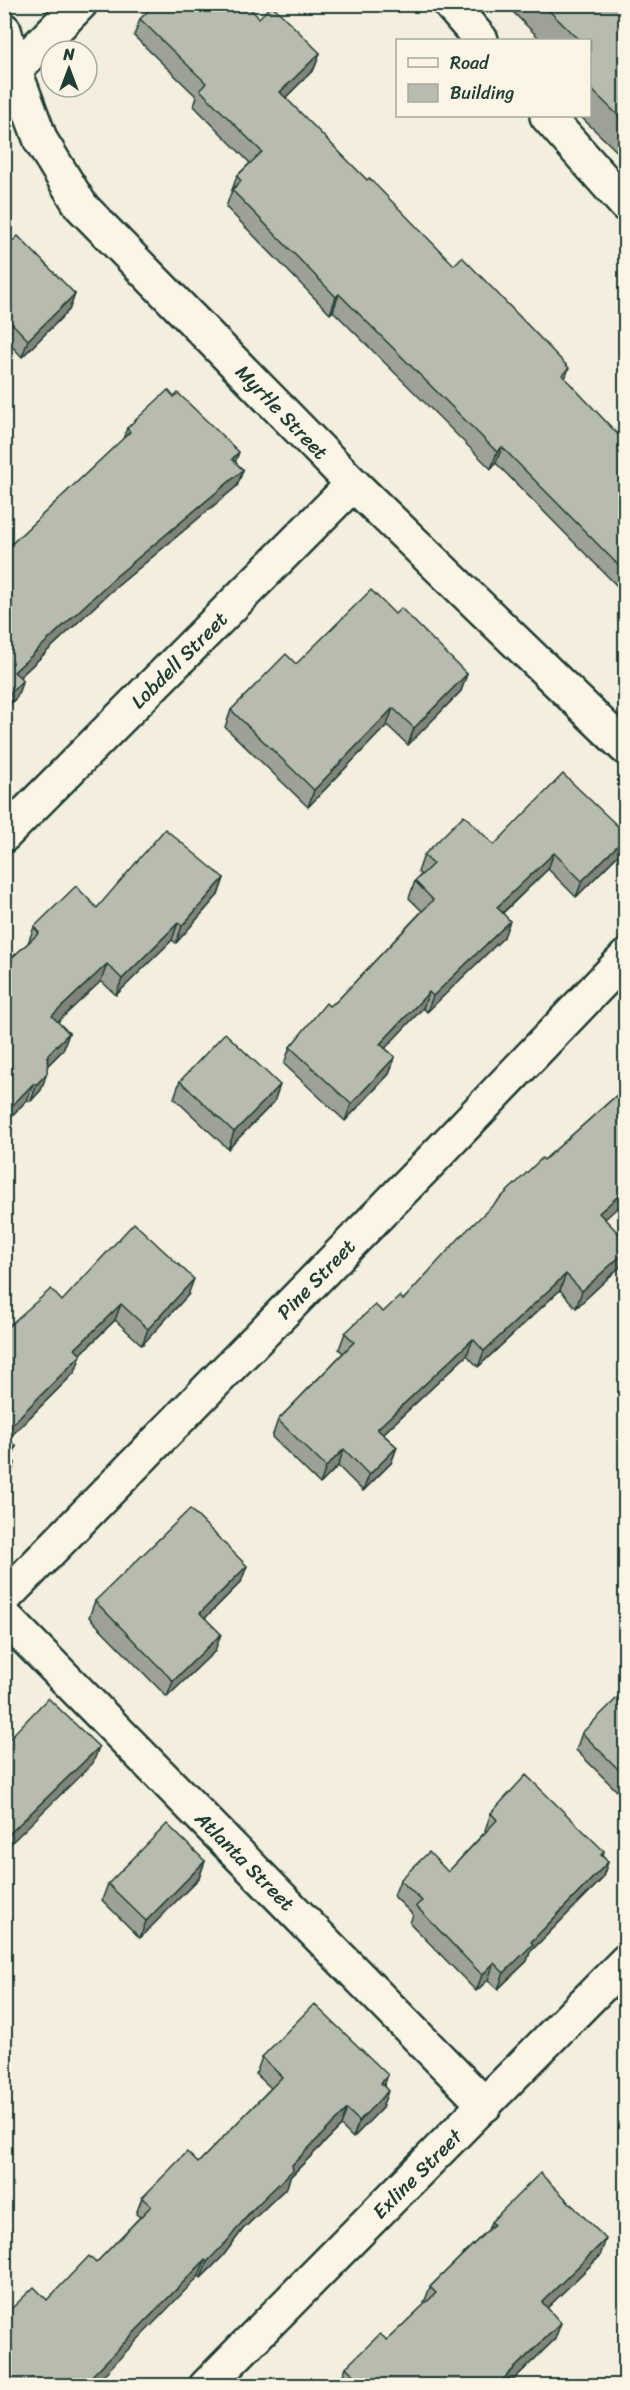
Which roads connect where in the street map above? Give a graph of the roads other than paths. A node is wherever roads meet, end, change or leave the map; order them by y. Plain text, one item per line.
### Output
1 (80, 4) edge
2 (450, 4) edge
3 (4, 30) edge
4 (480, 39) edge
5 (10, 76) edge
6 (548, 117) edge
7 (626, 205) edge
8 (353, 484) junction
9 (626, 748) edge
10 (4, 835) edge
11 (626, 957) edge
12 (4, 1598) edge
13 (4, 1616) edge
14 (626, 1961) edge
15 (485, 2105) junction
16 (206, 2385) edge

1 - 5 street
2 - 4 street
3 - 5 street, Myrtle Street
5 - 8 street, Myrtle Street
6 - 7 street
8 - 9 street, Myrtle Street
8 - 10 street, Lobdell Street
11 - 12 street, Pine Street
13 - 15 street, Atlanta Street
14 - 15 street, Exline Street
15 - 16 street, Exline Street

